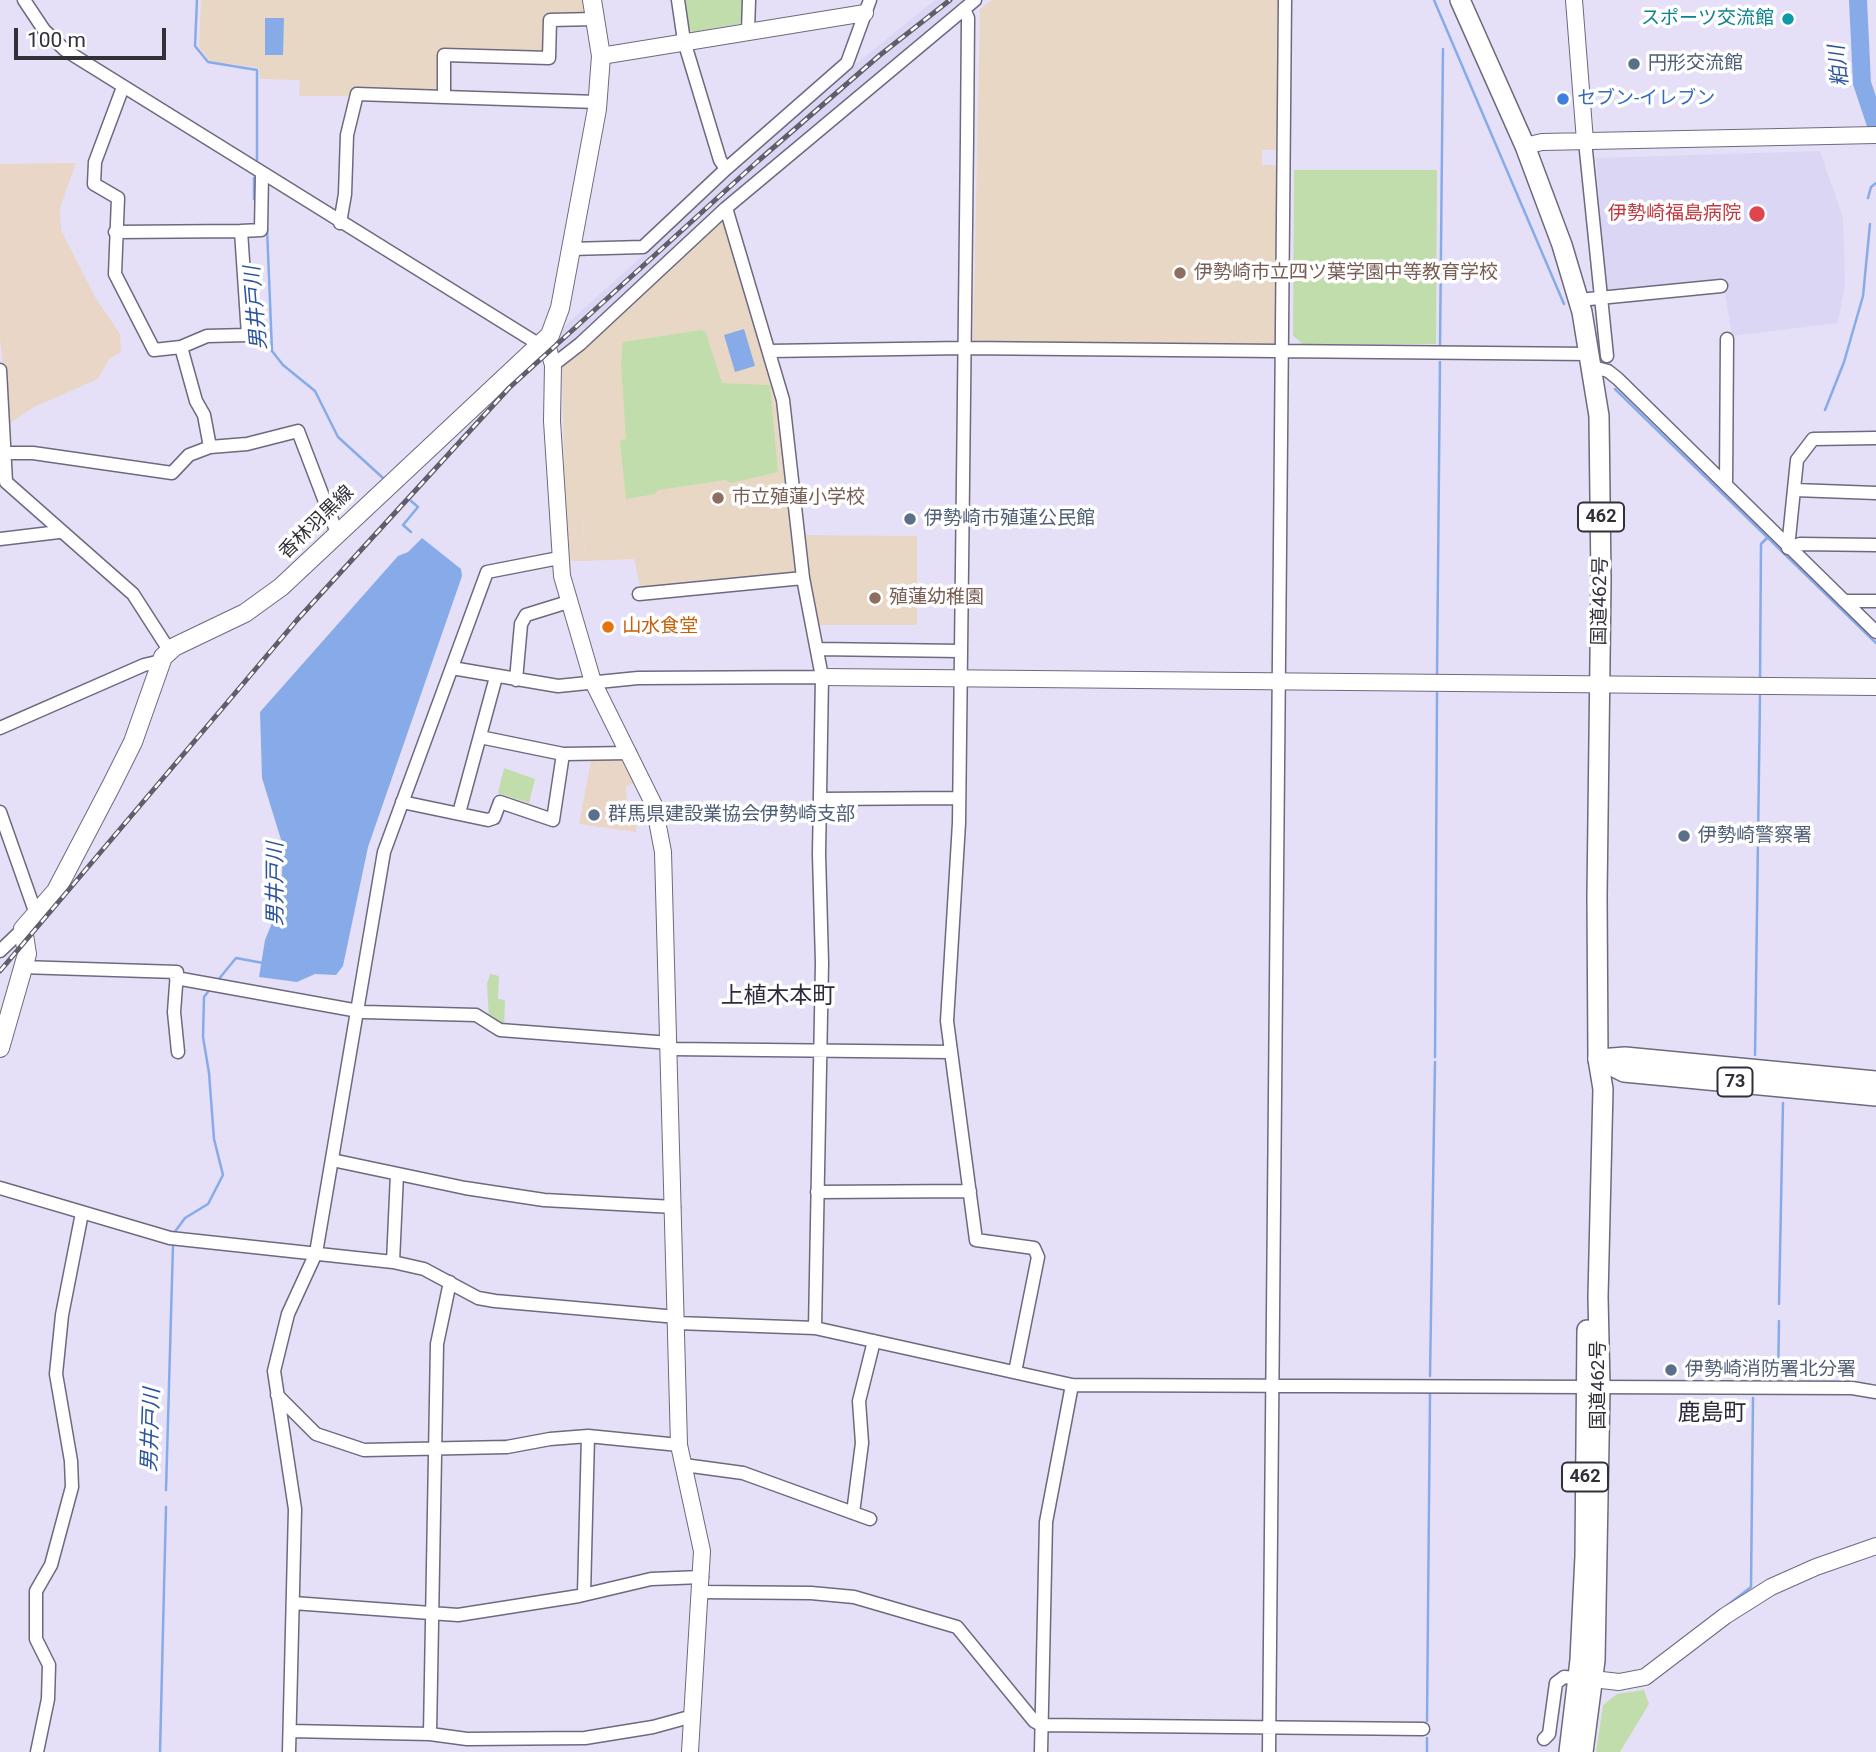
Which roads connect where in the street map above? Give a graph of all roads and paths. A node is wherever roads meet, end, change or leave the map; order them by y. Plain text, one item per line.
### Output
1 (24, 0) edge
2 (592, 0) edge
3 (678, 0) edge
4 (749, 0) edge
5 (825, 0) edge
6 (975, 0) edge
7 (1285, 0) edge
8 (1460, 0) edge
9 (1574, 0) edge
10 (868, 7) edge
11 (964, 9) junction
12 (824, 18) junction
13 (595, 19) junction
14 (748, 31) junction
15 (684, 41) junction
16 (601, 56) junction
17 (123, 87) junction
18 (444, 97) junction
19 (597, 102) junction
20 (1876, 135) edge
21 (1585, 141) junction
22 (1525, 146) junction
23 (726, 169) junction
24 (262, 174) junction
25 (726, 208) junction
26 (341, 223) junction
27 (241, 231) junction
28 (115, 232) junction
29 (570, 249) junction
30 (1721, 286) dead end
31 (1600, 296) junction
32 (1579, 300) junction
33 (1727, 339) dead end
34 (543, 343) junction
35 (181, 347) junction
36 (963, 348) junction
37 (769, 351) junction
38 (1283, 352) junction
39 (1597, 359) junction
40 (553, 365) junction
41 (0, 370) edge
42 (1876, 438) edge
43 (210, 447) junction
44 (5, 453) junction
45 (3, 479) edge
46 (1726, 485) junction
47 (1795, 491) junction
48 (1876, 493) edge
49 (59, 532) junction
50 (337, 533) junction
51 (0, 539) edge
52 (1876, 545) edge
53 (1788, 548) junction
54 (559, 558) junction
55 (803, 578) junction
56 (639, 594) dead end
57 (1844, 601) junction
58 (1876, 601) edge
59 (568, 602) junction
60 (1876, 632) edge
61 (817, 649) junction
62 (961, 651) junction
63 (165, 656) junction
64 (452, 668) junction
65 (961, 676) junction
66 (496, 677) junction
67 (822, 677) junction
68 (516, 680) junction
69 (593, 682) junction
70 (1279, 682) junction
71 (1600, 685) junction
72 (1876, 687) edge
73 (0, 728) edge
74 (480, 737) junction
75 (630, 753) junction
76 (563, 754) junction
77 (959, 798) junction
78 (820, 799) junction
79 (402, 802) junction
80 (0, 812) edge
81 (459, 813) junction
82 (36, 914) junction
83 (23, 929) junction
84 (0, 951) edge
85 (21, 967) junction
86 (176, 978) junction
87 (356, 1010) junction
88 (670, 1046) junction
89 (0, 1048) edge
90 (818, 1051) junction
91 (178, 1052) dead end
92 (951, 1052) junction
93 (1598, 1059) junction
94 (1876, 1081) edge
95 (1876, 1096) edge
96 (332, 1160) junction
97 (397, 1174) junction
98 (0, 1188) edge
99 (970, 1191) junction
100 (817, 1192) junction
101 (674, 1207) junction
102 (82, 1213) junction
103 (316, 1253) junction
104 (393, 1262) junction
105 (450, 1282) junction
106 (677, 1320) junction
107 (815, 1328) junction
108 (874, 1341) junction
109 (1015, 1372) junction
110 (1072, 1385) junction
111 (1272, 1385) junction
112 (1593, 1387) junction
113 (1876, 1392) edge
114 (276, 1395) junction
115 (587, 1436) junction
116 (679, 1445) junction
117 (436, 1449) junction
118 (684, 1465) junction
119 (853, 1513) junction
120 (870, 1519) dead end
121 (1876, 1546) edge
122 (702, 1585) junction
123 (584, 1594) junction
124 (293, 1602) junction
125 (432, 1615) junction
126 (1586, 1679) junction
127 (693, 1716) junction
128 (1041, 1725) junction
129 (1269, 1728) junction
130 (1423, 1729) dead end
131 (290, 1731) junction
132 (430, 1734) junction
133 (1544, 1740) dead end
134 (37, 1752) edge
135 (289, 1752) edge
136 (690, 1752) edge
137 (1041, 1752) edge
138 (1269, 1752) edge
139 (1569, 1752) edge
140 (1583, 1752) edge

1 - 17 street
2 - 13 main road, 香林羽黒線
3 - 15 street
4 - 14 street
5 - 12 street
6 - 11 street
7 - 38 street
8 - 22 main road, 国道462号 / 462
9 - 21 street
10 - 12 street
10 - 23 street
11 - 25 street
11 - 36 street
12 - 14 street
13 - 16 main road, 香林羽黒線
13 - 18 street
14 - 15 street
15 - 16 street
15 - 23 street
16 - 19 main road, 香林羽黒線
17 - 24 street
17 - 28 street
18 - 19 street
18 - 26 street
19 - 29 main road, 香林羽黒線
20 - 21 street
21 - 22 street
21 - 31 street
22 - 32 main road, 国道462号 / 462
23 - 29 street
24 - 26 street
24 - 27 street
25 - 37 street
25 - 40 street
26 - 34 street
27 - 28 street
27 - 35 street
28 - 35 street
29 - 34 main road, 香林羽黒線
30 - 31 street
31 - 32 street
31 - 39 street
32 - 39 main road, 国道462号 / 462
33 - 46 street
34 - 40 street
34 - 50 main road, 香林羽黒線
35 - 43 street
36 - 37 street
36 - 38 street
36 - 62 street
37 - 55 street
38 - 39 street
38 - 70 street
39 - 46 street
39 - 71 main road, 国道462号 / 462
40 - 54 street
41 - 44 street
42 - 47 street
43 - 44 street
43 - 50 street
44 - 45 street
45 - 49 street
46 - 53 street
47 - 48 street
47 - 53 street
49 - 51 street
49 - 63 street
50 - 63 main road, 香林羽黒線
52 - 53 street
53 - 57 street
54 - 59 street
54 - 64 street
55 - 56 street
55 - 61 street
57 - 58 street
57 - 60 street
59 - 68 street
59 - 69 street
61 - 62 street
61 - 67 street
62 - 65 street
63 - 73 street
63 - 82 main road
64 - 66 street
64 - 79 street
65 - 67 street
65 - 70 street
65 - 77 street
66 - 68 street
66 - 74 street
67 - 69 street
67 - 78 street
68 - 69 street
69 - 75 street
70 - 71 street
70 - 111 street
71 - 72 street
71 - 93 main road, 国道462号 / 462
74 - 76 street
74 - 81 street
75 - 76 street
75 - 88 street
76 - 81 street
77 - 78 street
77 - 92 street
78 - 90 street
79 - 81 street
79 - 87 street
80 - 82 street
82 - 83 main road
83 - 84 street
83 - 85 main road
85 - 86 street
85 - 89 main road
86 - 87 street
86 - 91 street
87 - 88 street
87 - 96 street
88 - 90 street
88 - 101 street
90 - 92 street
90 - 100 street
92 - 99 street
93 - 94 main road, 73
93 - 95 main road, 73
93 - 112 main road, 国道462号 / 462
96 - 97 street
96 - 103 street
97 - 101 street
97 - 104 street
98 - 102 street
99 - 100 street
99 - 109 street
100 - 107 street
101 - 106 street
102 - 103 street
102 - 134 street
103 - 104 street
103 - 114 street
104 - 105 street
105 - 106 street
105 - 117 street
106 - 107 street
106 - 116 street
107 - 108 street
108 - 109 street
108 - 119 street
109 - 110 street
110 - 111 street
110 - 128 street
111 - 112 street
111 - 129 street
112 - 113 street
112 - 126 main road, 国道462号 / 462
114 - 117 street
114 - 124 street
115 - 116 street
115 - 117 street
115 - 123 street
116 - 118 street
117 - 125 street
118 - 119 street
118 - 122 street
119 - 120 street
121 - 126 street
122 - 123 street
122 - 127 street
122 - 128 street
123 - 125 street
124 - 125 street
124 - 131 street
125 - 132 street
126 - 133 street
126 - 139 main road, 国道462号 / 462
126 - 140 main road, 国道462号 / 462
127 - 132 street
127 - 136 street
128 - 129 street
128 - 137 street
129 - 130 street
129 - 138 street
131 - 132 street
131 - 135 street

